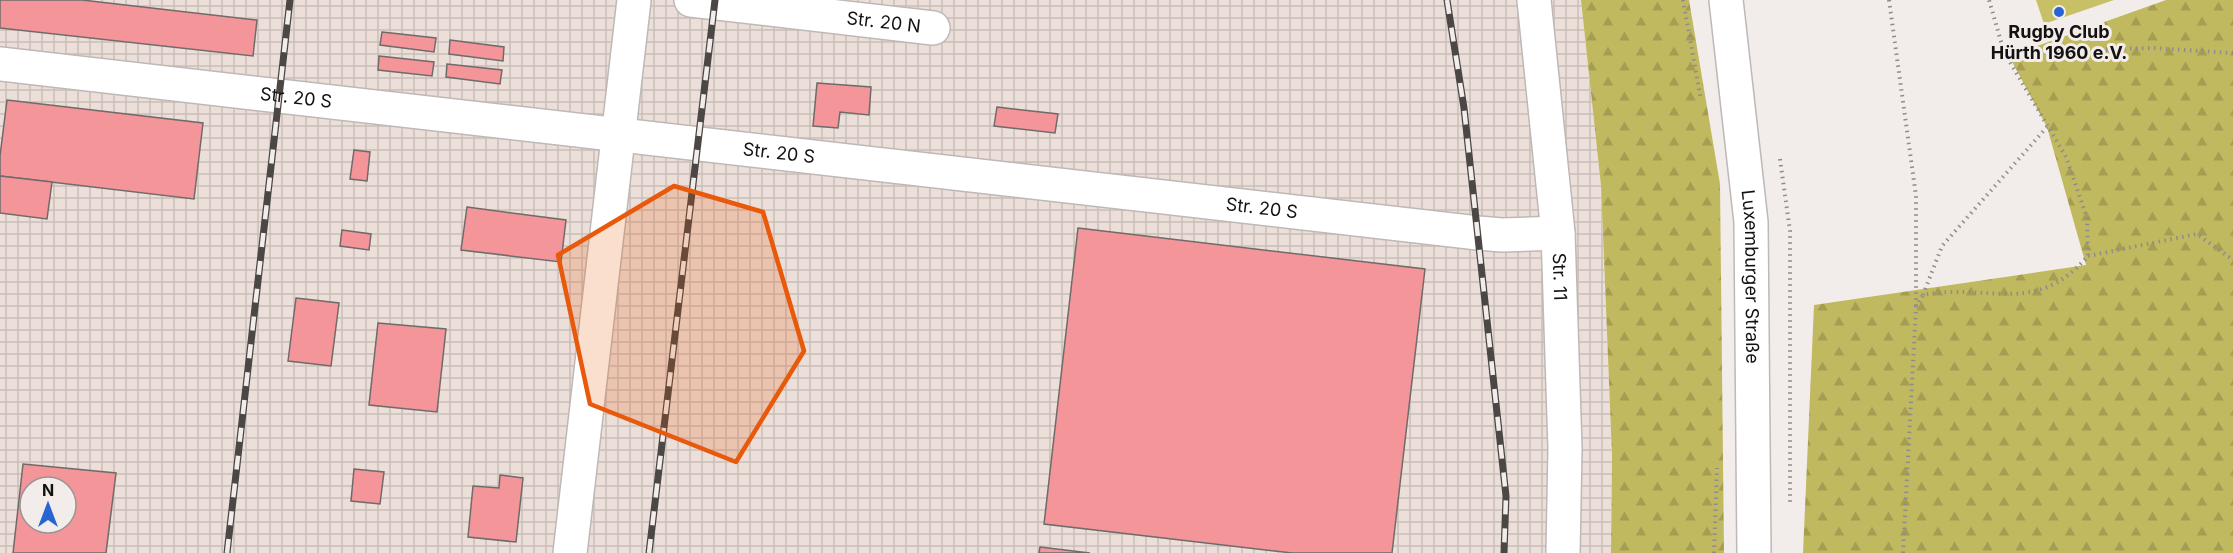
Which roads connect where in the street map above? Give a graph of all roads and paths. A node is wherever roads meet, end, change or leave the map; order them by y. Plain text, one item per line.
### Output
1 (634, 0) edge
2 (691, 0) edge
3 (1534, 0) edge
4 (1683, 0) edge
5 (1726, 0) edge
6 (1888, 0) edge
7 (1989, 0) edge
8 (807, 7) edge
9 (933, 28) dead end
10 (2004, 52) junction
11 (2233, 53) edge
12 (0, 64) edge
13 (1702, 104) dead end
14 (2047, 127) junction
15 (619, 136) junction
16 (1558, 233) junction
17 (2088, 256) junction
18 (2233, 260) edge
19 (1923, 295) junction
20 (1916, 307) junction
21 (1717, 457) dead end
22 (570, 553) edge
23 (1563, 553) edge
24 (1714, 553) edge
25 (1754, 553) edge
26 (1903, 553) edge

1 - 15 main road
2 - 8 main road, Str. 20 N
3 - 16 main road, Str. 11
4 - 13 path
5 - 25 main road, Luxemburger Straße
6 - 20 path
7 - 10 path
8 - 9 main road, Str. 20 N
10 - 11 path
10 - 14 path
12 - 15 main road, Str. 20 S
14 - 17 path
14 - 19 path
15 - 16 main road, Str. 20 S
15 - 22 main road
16 - 23 main road, Str. 11
17 - 18 path
17 - 19 path
19 - 20 path
20 - 26 path
21 - 24 path

